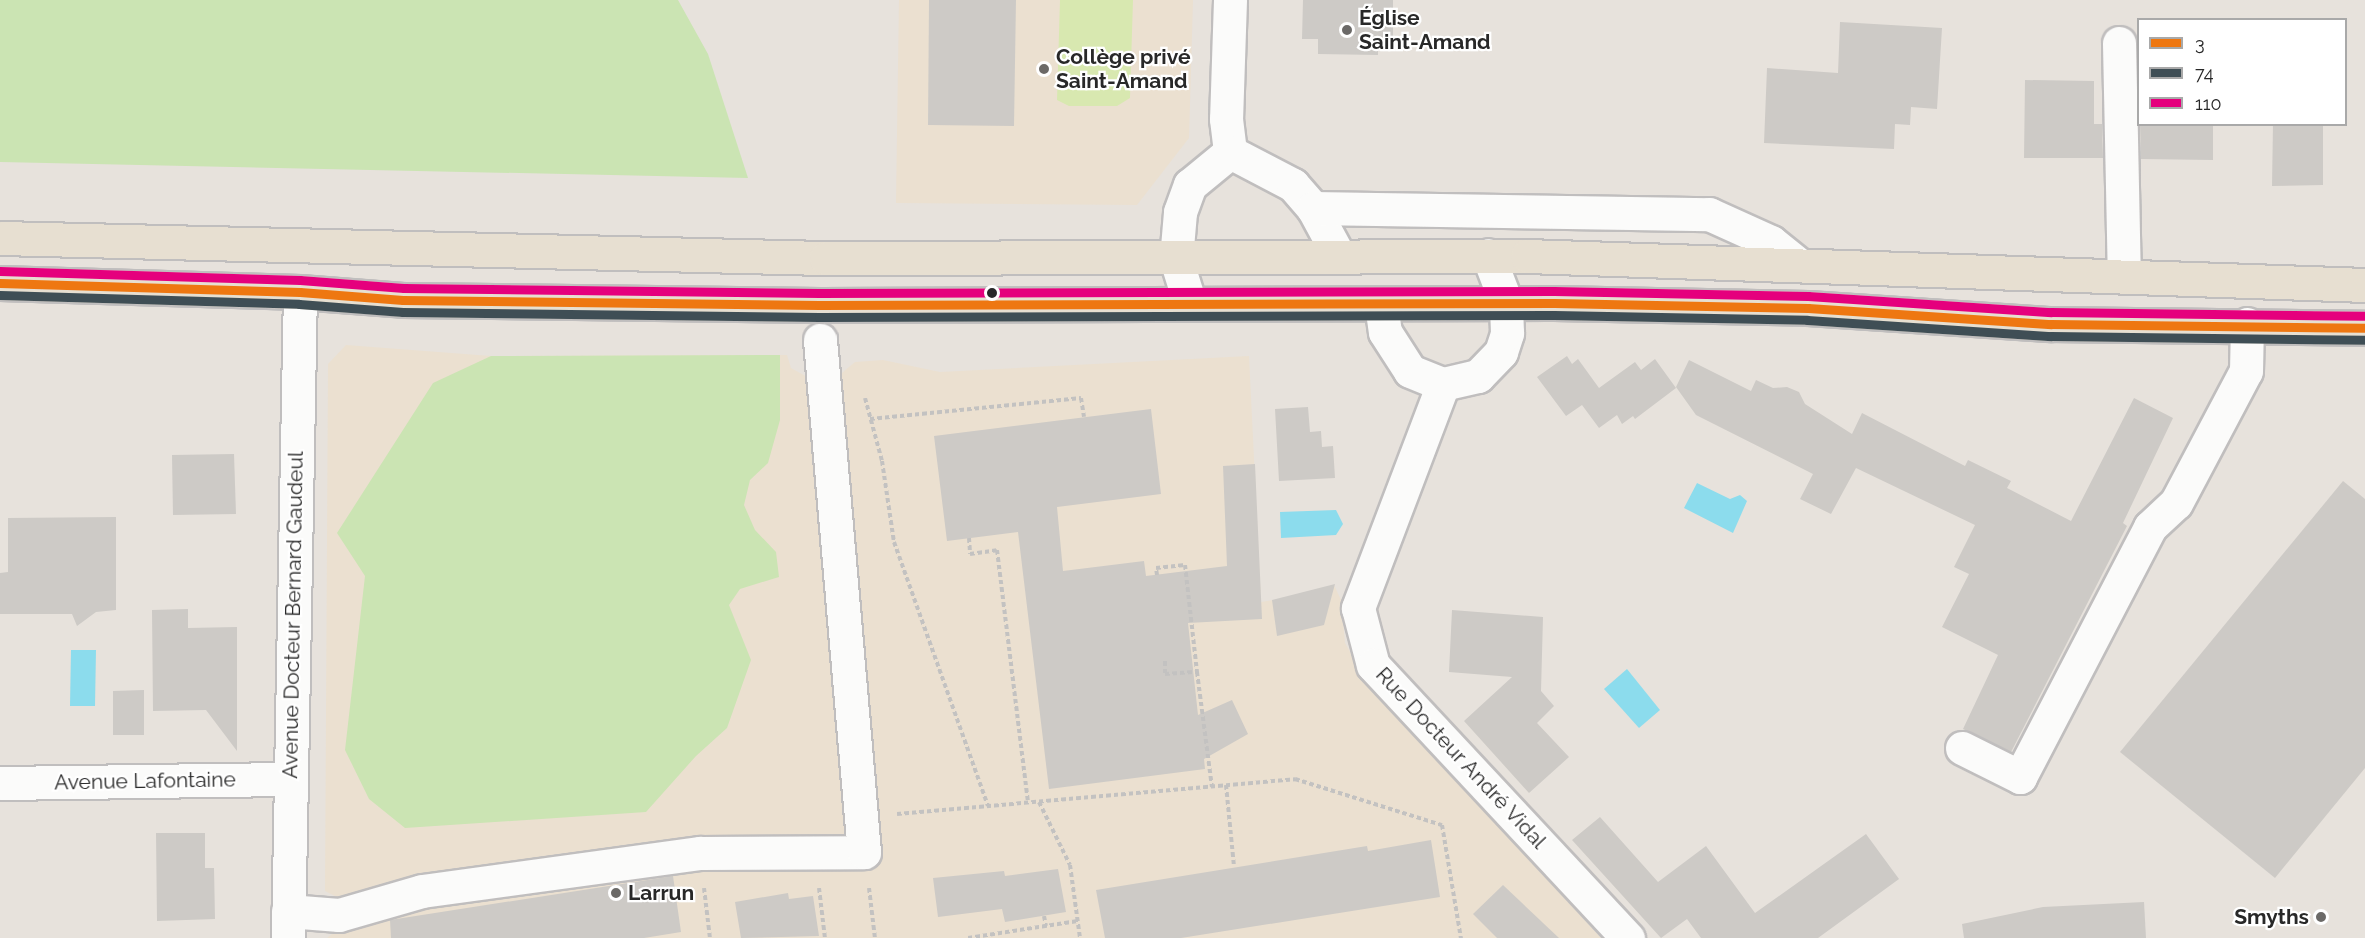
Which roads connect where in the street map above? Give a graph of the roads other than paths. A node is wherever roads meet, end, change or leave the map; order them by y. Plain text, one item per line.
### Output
1 (1230, 0) edge
2 (2119, 44) dead end
3 (1230, 152) junction
4 (1312, 208) junction
5 (0, 238) edge
6 (1488, 255) junction
7 (1339, 256) junction
8 (1176, 259) junction
9 (1799, 265) junction
10 (2124, 273) junction
11 (0, 283) edge
12 (2365, 285) edge
13 (300, 292) junction
14 (1506, 302) junction
15 (1190, 304) junction
16 (1382, 304) junction
17 (2247, 324) junction
18 (2365, 328) edge
19 (820, 340) dead end
20 (1443, 384) junction
21 (1962, 748) dead end
22 (290, 779) junction
23 (0, 783) edge
24 (288, 925) edge
25 (1628, 938) edge

1 - 3 street
2 - 10 street
3 - 4 street
3 - 8 street
4 - 7 street
4 - 9 street
5 - 8 main road
6 - 7 main road
6 - 9 main road
6 - 14 street
7 - 8 main road
8 - 15 street
9 - 10 main road
10 - 12 main road
11 - 13 main road
13 - 15 main road
13 - 22 street, Avenue Docteur Bernard Gaudeul
14 - 16 main road
14 - 17 main road
14 - 20 street
15 - 16 main road
16 - 20 street
17 - 18 main road
17 - 21 street
19 - 24 street
20 - 25 street, Rue Docteur André Vidal
22 - 23 street, Avenue Lafontaine
22 - 24 street, Avenue Docteur Bernard Gaudeul

